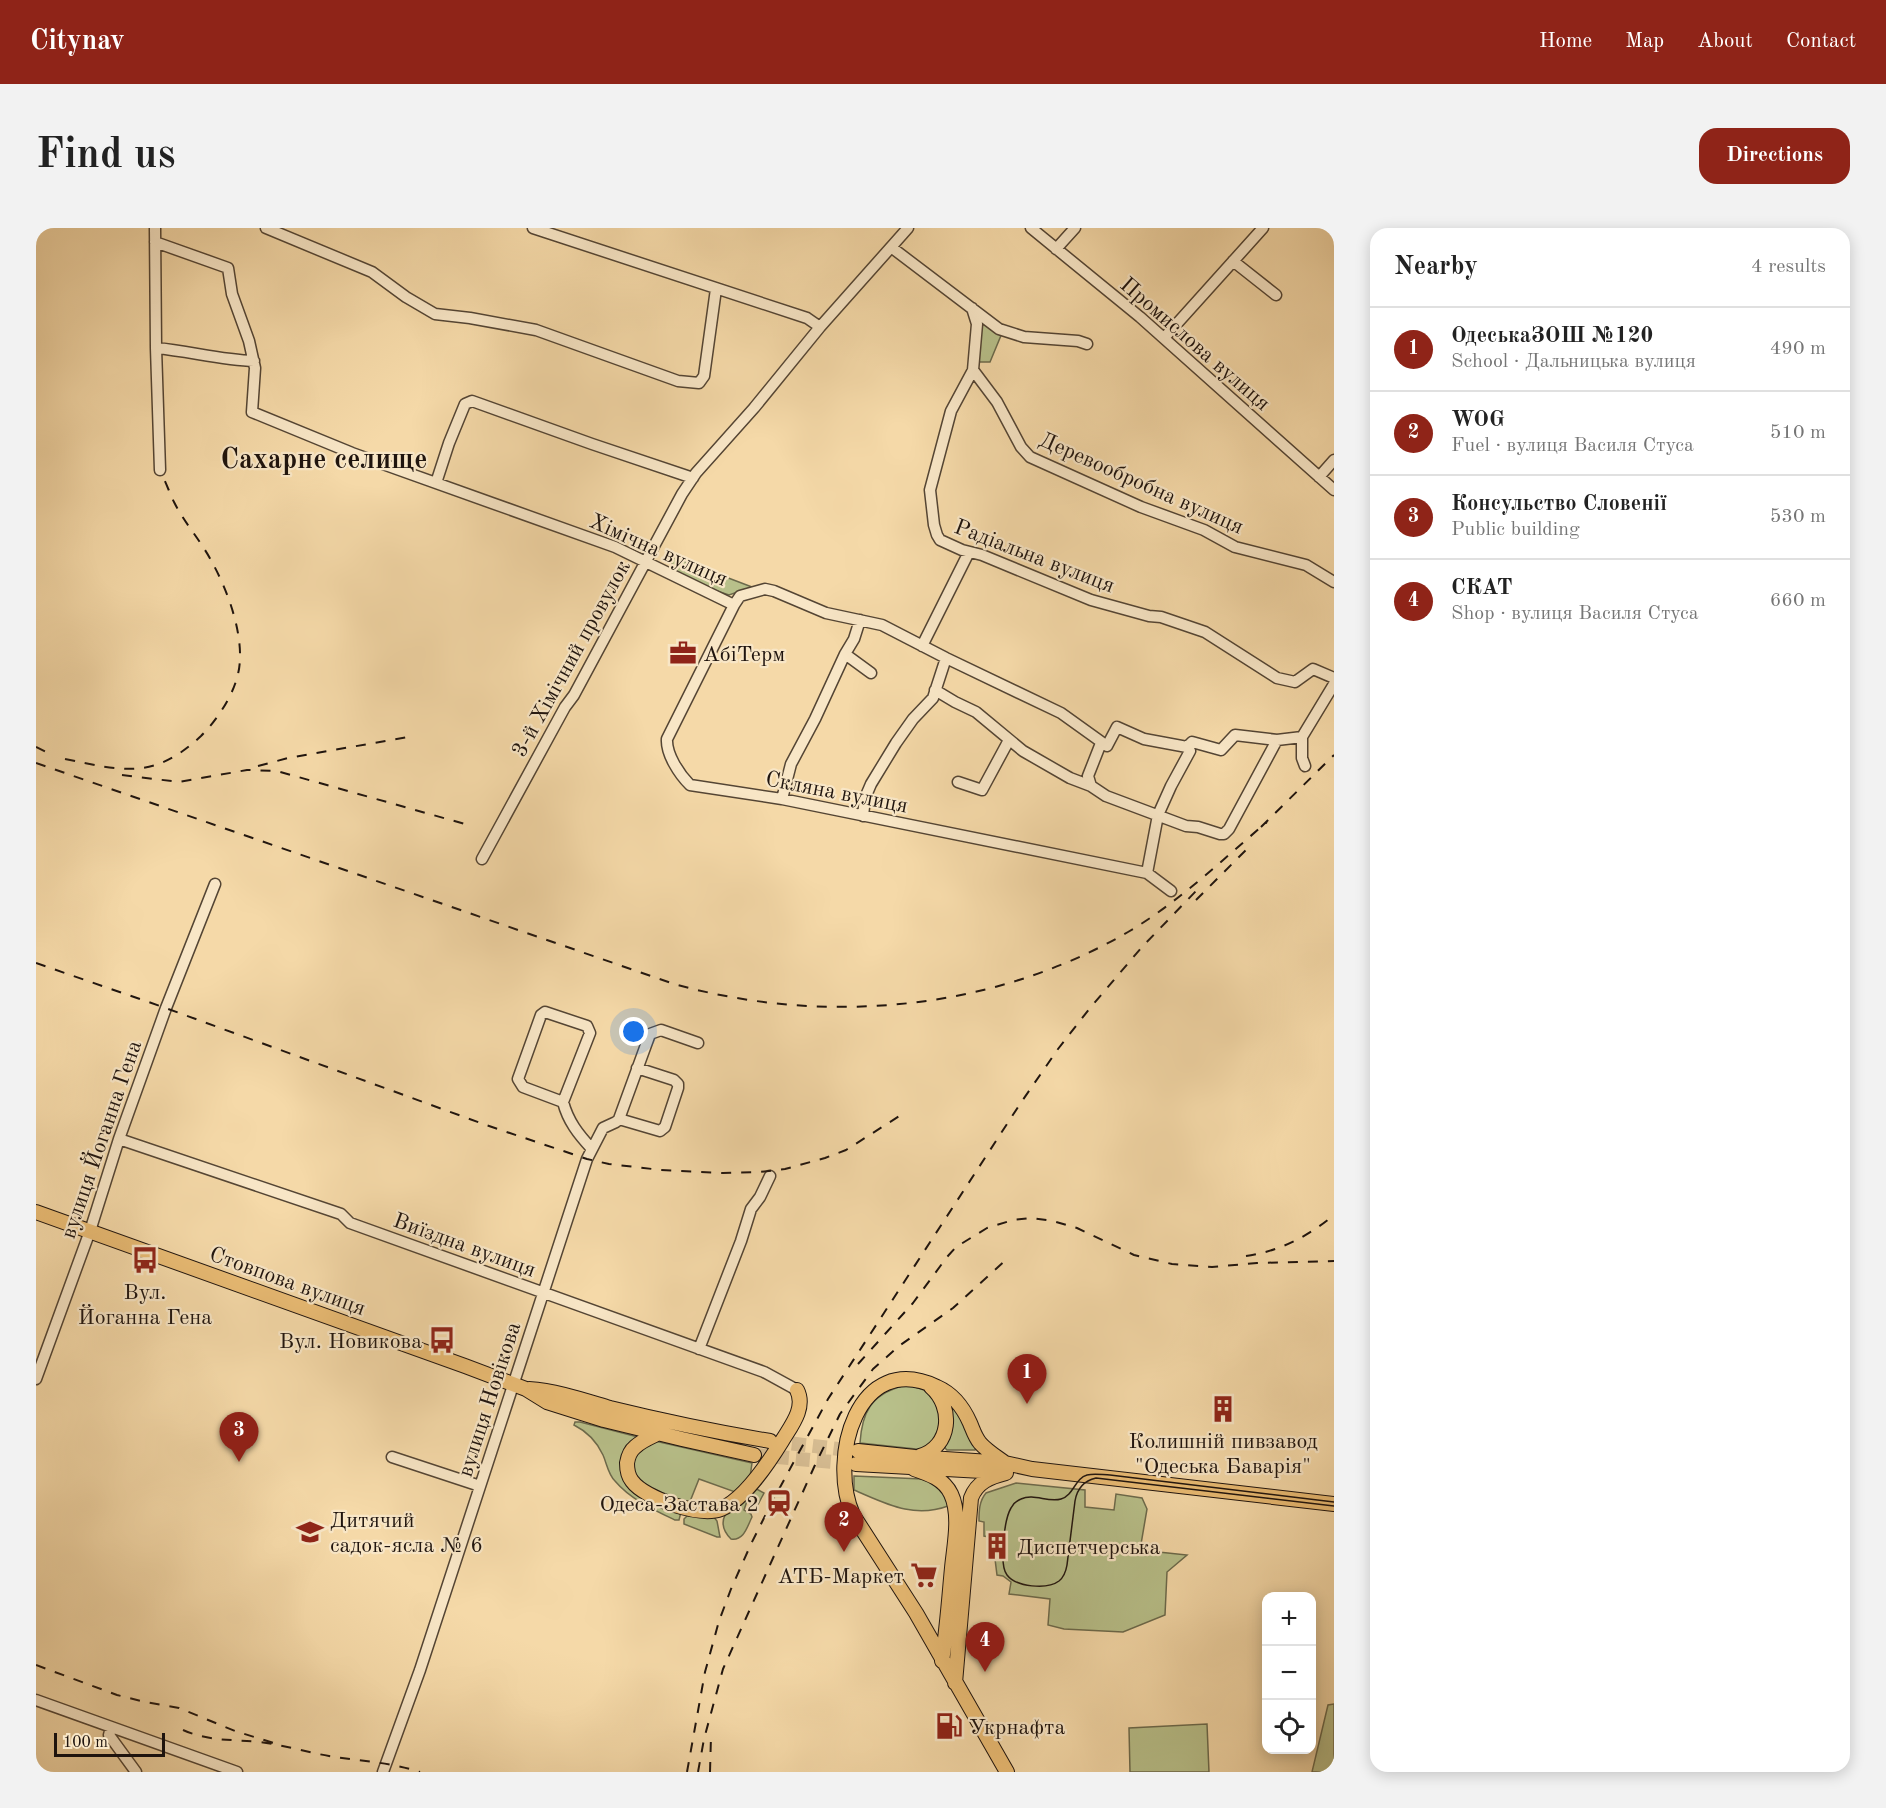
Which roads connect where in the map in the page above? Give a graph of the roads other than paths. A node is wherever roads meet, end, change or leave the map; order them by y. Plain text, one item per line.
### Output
1 (155, 228) edge
2 (266, 228) edge
3 (533, 228) edge
4 (1031, 228) edge
5 (1075, 228) edge
6 (1263, 228) edge
7 (903, 230) edge
8 (155, 242) junction
9 (891, 247) junction
10 (1056, 249) junction
11 (1233, 261) junction
12 (716, 289) junction
13 (1276, 294) dead end
14 (972, 308) junction
15 (820, 327) junction
16 (1164, 338) junction
17 (1087, 344) dead end
18 (156, 348) junction
19 (254, 361) junction
20 (973, 370) junction
21 (1334, 460) edge
22 (160, 470) dead end
23 (1319, 477) junction
24 (693, 478) junction
25 (436, 483) junction
26 (1334, 490) edge
27 (969, 552) junction
28 (645, 562) junction
29 (1334, 582) edge
30 (734, 605) junction
31 (860, 620) junction
32 (922, 646) junction
33 (845, 654) junction
34 (946, 658) junction
35 (871, 673) dead end
36 (1334, 678) edge
37 (1334, 684) edge
38 (936, 690) junction
39 (1302, 737) junction
40 (1009, 740) junction
41 (1277, 740) junction
42 (1101, 743) junction
43 (1187, 747) junction
44 (1305, 766) dead end
45 (958, 782) dead end
46 (1091, 786) junction
47 (782, 799) junction
48 (1158, 815) junction
49 (863, 816) junction
50 (482, 859) dead end
51 (1147, 873) junction
52 (215, 884) dead end
53 (1171, 891) dead end
54 (698, 1043) dead end
55 (637, 1068) junction
56 (563, 1102) junction
57 (619, 1119) junction
58 (119, 1139) junction
59 (589, 1145) junction
60 (770, 1176) dead end
61 (36, 1212) edge
62 (90, 1231) junction
63 (542, 1293) junction
64 (699, 1349) junction
65 (36, 1379) edge
66 (924, 1382) junction
67 (519, 1386) junction
68 (797, 1390) joint
69 (659, 1433) junction
70 (770, 1441) tunnel mouth
71 (754, 1455) tunnel mouth
72 (392, 1457) dead end
73 (857, 1458) tunnel mouth
74 (915, 1463) junction
75 (1006, 1468) junction
76 (480, 1486) junction
77 (1334, 1504) edge
78 (942, 1661) junction
79 (955, 1683) junction
80 (36, 1700) edge
81 (111, 1727) junction
82 (136, 1772) edge
83 (237, 1772) edge
84 (383, 1772) edge
85 (1007, 1772) edge

1 - 8 street
2 - 12 street
3 - 12 street
4 - 10 street, Промислова вулиця
5 - 10 street
6 - 11 street
7 - 9 street, 3-й Хімічний провулок
8 - 18 street
8 - 19 street, Хімічна вулиця
9 - 14 street
9 - 15 street, 3-й Хімічний провулок
10 - 16 street, Промислова вулиця
11 - 13 street
11 - 16 street
12 - 15 street
14 - 17 street
14 - 20 street, Радіальна вулиця
15 - 24 street, 3-й Хімічний провулок
16 - 23 street, Промислова вулиця
18 - 19 street
18 - 22 street
19 - 25 street, Хімічна вулиця
20 - 27 street, Радіальна вулиця
20 - 29 street, Деревообробна вулиця
21 - 23 street
23 - 26 street, Промислова вулиця
24 - 25 street
24 - 28 street, 3-й Хімічний провулок
25 - 28 street, Хімічна вулиця
27 - 32 street
27 - 36 street, Радіальна вулиця
28 - 30 street, Хімічна вулиця
28 - 50 street, 3-й Хімічний провулок
30 - 31 street, Хімічна вулиця
30 - 47 street, Скляна вулиця
31 - 32 street, Хімічна вулиця
31 - 33 street
32 - 34 street, Хімічна вулиця
33 - 35 street
33 - 47 street
34 - 38 street
34 - 42 street, Хімічна вулиця
37 - 39 street
38 - 40 street
38 - 49 street
39 - 41 street
39 - 44 street
40 - 45 street
40 - 46 street
41 - 43 street
41 - 48 street
42 - 43 street
42 - 46 street
43 - 48 street
46 - 48 street
47 - 49 street, Скляна вулиця
48 - 51 street
49 - 51 street, Скляна вулиця
51 - 53 street, Скляна вулиця
52 - 58 street, вулиця Йоганна Гена
54 - 55 street
55 - 57 street
55 - 57 street
56 - 56 street
56 - 59 street
57 - 59 street, вулиця Новікова
58 - 62 street, вулиця Йоганна Гена
58 - 63 street, Виїздна вулиця
59 - 63 street, вулиця Новікова
60 - 64 street
61 - 62 main road, Стовпова вулиця
62 - 65 street, вулиця Йоганна Гена
62 - 67 main road, Стовпова вулиця
63 - 64 street, Виїздна вулиця
63 - 67 street, вулиця Новікова
64 - 68 street, Виїздна вулиця
66 - 74 main road
66 - 75 main road
66 - 78 main road
67 - 69 main road, Стовпова вулиця
67 - 70 main road, Стовпова вулиця
67 - 76 street, вулиця Новікова
68 - 69 main road
69 - 71 main road, Стовпова вулиця
72 - 76 street
73 - 74 main road
74 - 75 main road
74 - 78 main road
75 - 77 main road
75 - 79 main road
76 - 84 street, вулиця Новікова
78 - 79 main road
79 - 85 main road
80 - 81 street
81 - 82 street
81 - 83 street

